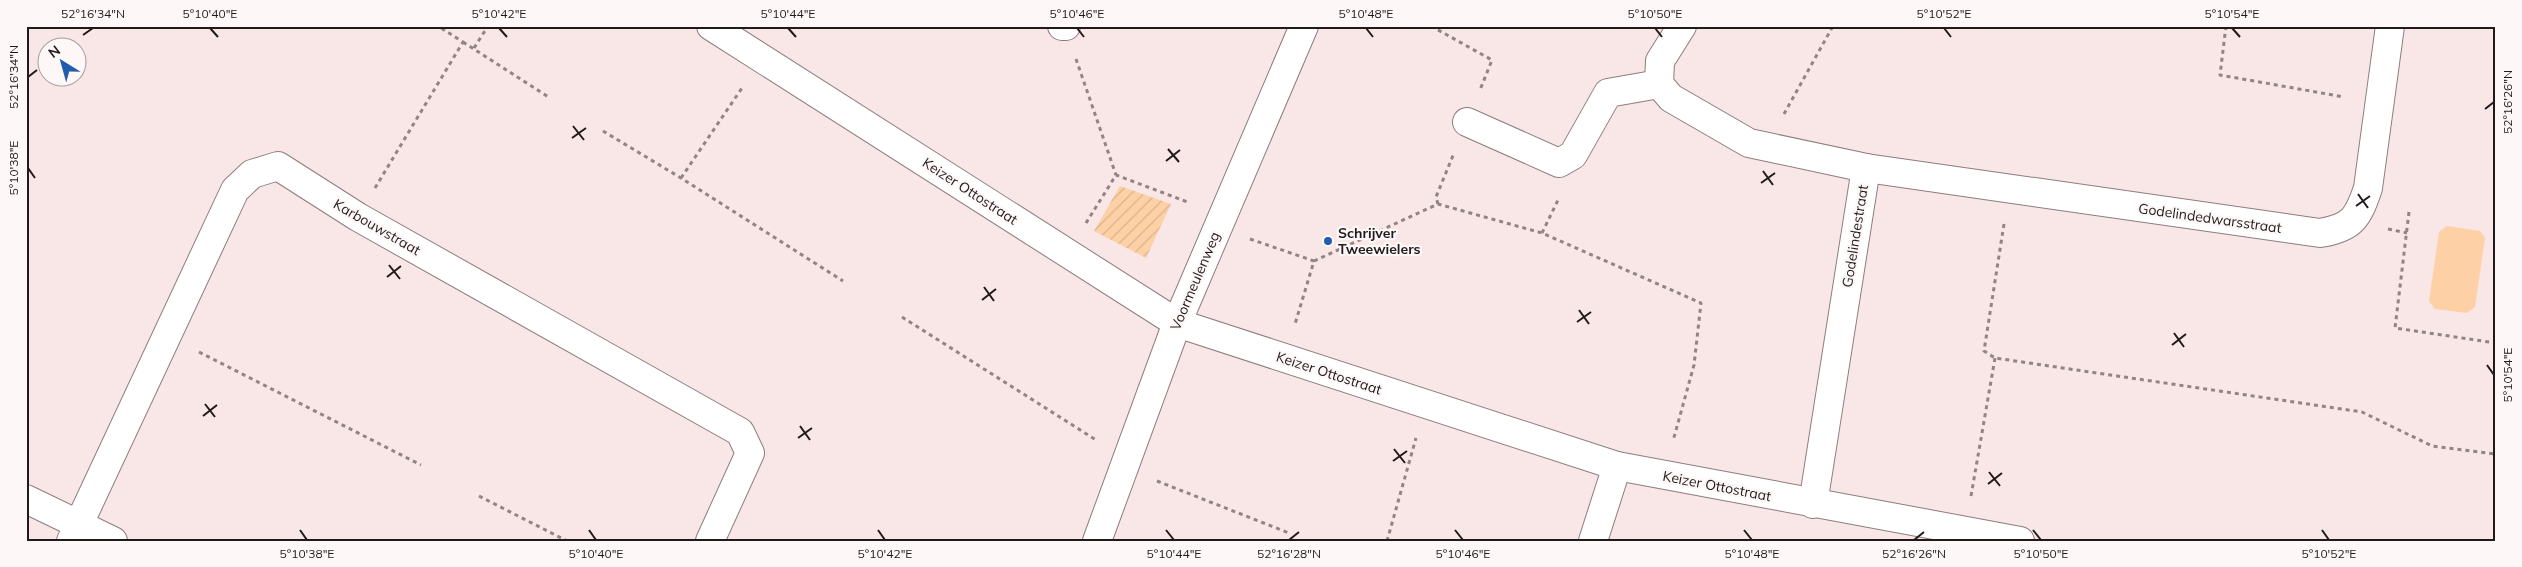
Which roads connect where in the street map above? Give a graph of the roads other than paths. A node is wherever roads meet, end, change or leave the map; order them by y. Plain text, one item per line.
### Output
1 (711, 26) edge
2 (1304, 26) edge
3 (1682, 26) edge
4 (2390, 26) edge
5 (1659, 84) junction
6 (1467, 122) dead end
7 (1866, 168) junction
8 (1177, 323) junction
9 (1617, 466) junction
10 (26, 499) edge
11 (1813, 504) junction
12 (75, 533) edge
13 (113, 541) edge
14 (710, 541) edge
15 (1097, 541) edge
16 (1593, 541) edge
17 (2020, 541) edge

1 - 8 street, Keizer Ottostraat
2 - 8 street, Voormeulenweg
3 - 5 street
4 - 7 street, Godelindedwarsstraat
5 - 6 street
5 - 7 street, Godelindestraat
7 - 11 street, Godelindestraat
8 - 9 street, Keizer Ottostraat
8 - 15 street, Voormeulenweg
9 - 11 street, Keizer Ottostraat
9 - 16 street
10 - 12 street
11 - 17 street, Keizer Ottostraat
12 - 13 street
12 - 14 street, Karbouwstraat

